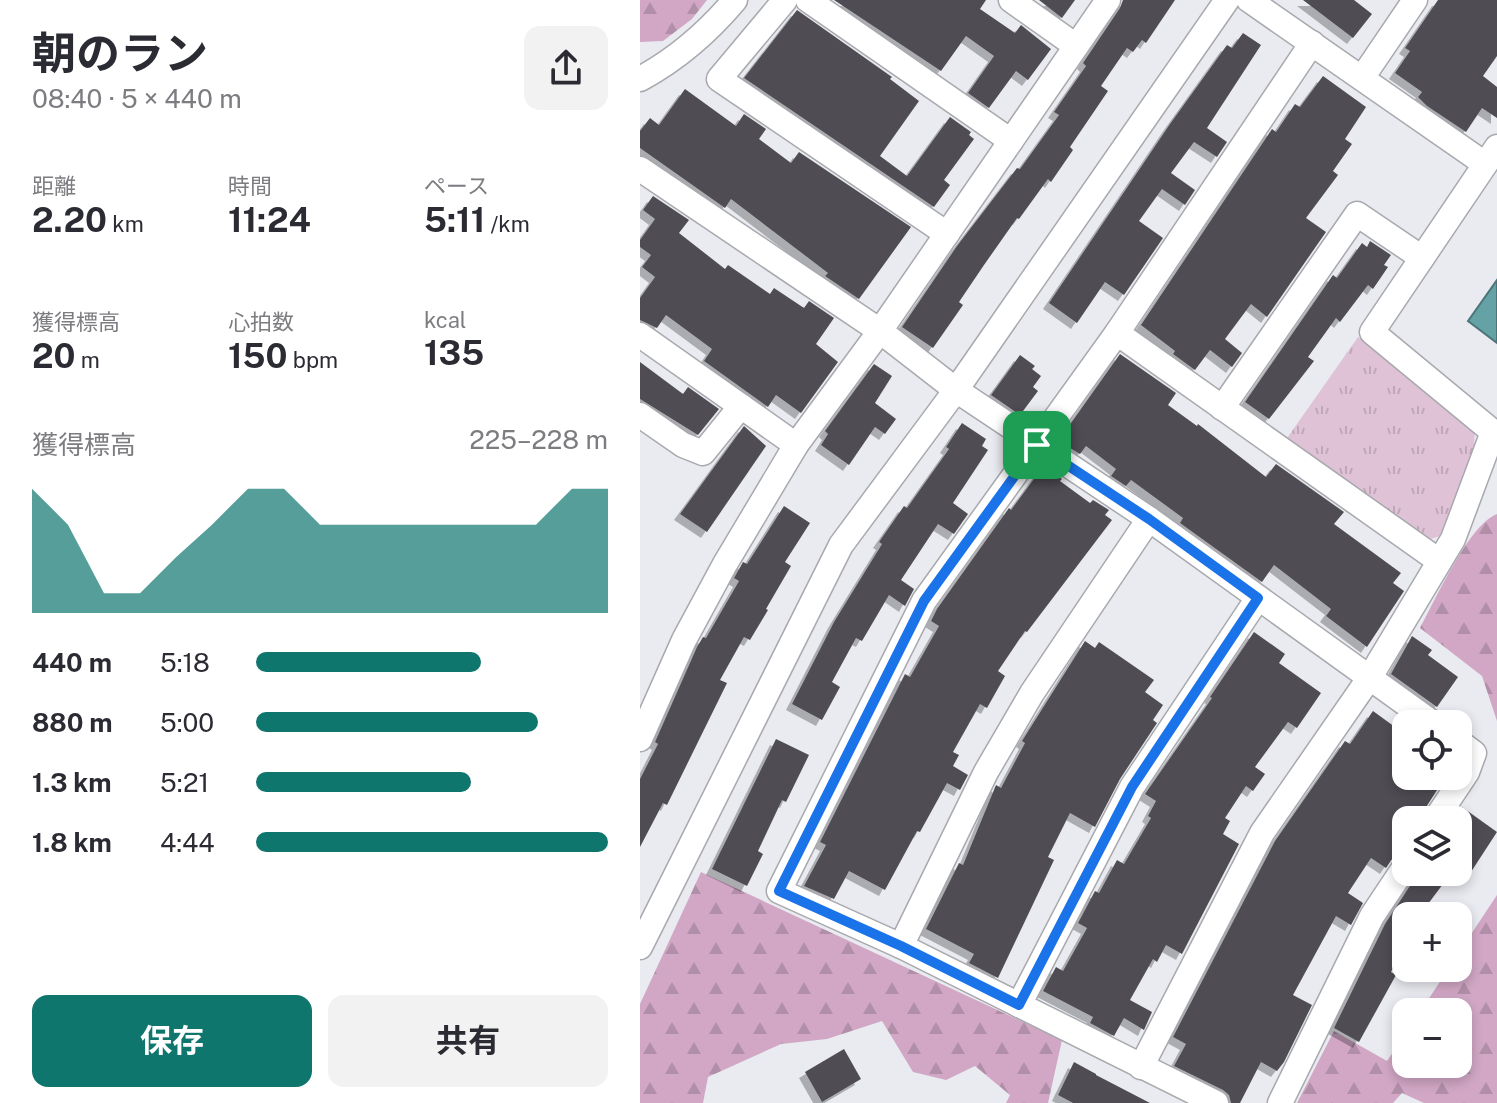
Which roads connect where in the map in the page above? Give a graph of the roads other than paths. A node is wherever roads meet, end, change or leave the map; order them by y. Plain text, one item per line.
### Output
1 (735, 0) edge
2 (785, 0) edge
3 (808, 0) edge
4 (1011, 0) edge
5 (1108, 0) edge
6 (1227, 0) edge
7 (1249, 0) edge
8 (1415, 0) edge
9 (1312, 43) junction
10 (1076, 46) junction
11 (1362, 78) junction
12 (640, 79) edge
13 (1011, 141) junction
14 (1491, 155) edge
15 (640, 169) edge
16 (947, 234) junction
17 (1422, 258) junction
18 (880, 331) junction
19 (1117, 333) junction
20 (640, 335) edge
21 (956, 390) junction
22 (741, 406) junction
23 (1222, 408) junction
24 (640, 415) edge
25 (796, 445) junction
26 (1037, 445) junction
27 (1149, 519) junction
28 (1439, 561) junction
29 (1258, 598) junction
30 (1370, 677) junction
31 (1415, 710) edge
32 (640, 739) edge
33 (1392, 886) edge
34 (901, 946) junction
35 (640, 947) edge
36 (1019, 1005) junction
37 (1141, 1067) junction
38 (1216, 1103) edge
39 (1280, 1103) edge

1 - 12 street
2 - 16 street
3 - 13 street
4 - 10 street
5 - 10 street
6 - 21 street
7 - 9 street
8 - 11 street
9 - 11 street
9 - 19 street
10 - 13 street
11 - 14 street
13 - 16 street
14 - 17 street
15 - 18 street
16 - 18 street
17 - 23 street
17 - 28 street
18 - 21 street
18 - 25 street
19 - 23 street
19 - 26 street
20 - 22 street
21 - 26 street
21 - 35 street
22 - 24 street
22 - 25 street
23 - 28 street
25 - 32 street
26 - 27 street
26 - 34 street
27 - 29 street
27 - 34 street
28 - 30 street
29 - 30 street
29 - 36 street
30 - 31 street
30 - 37 street
33 - 39 street
34 - 36 street
36 - 37 street
37 - 38 street

